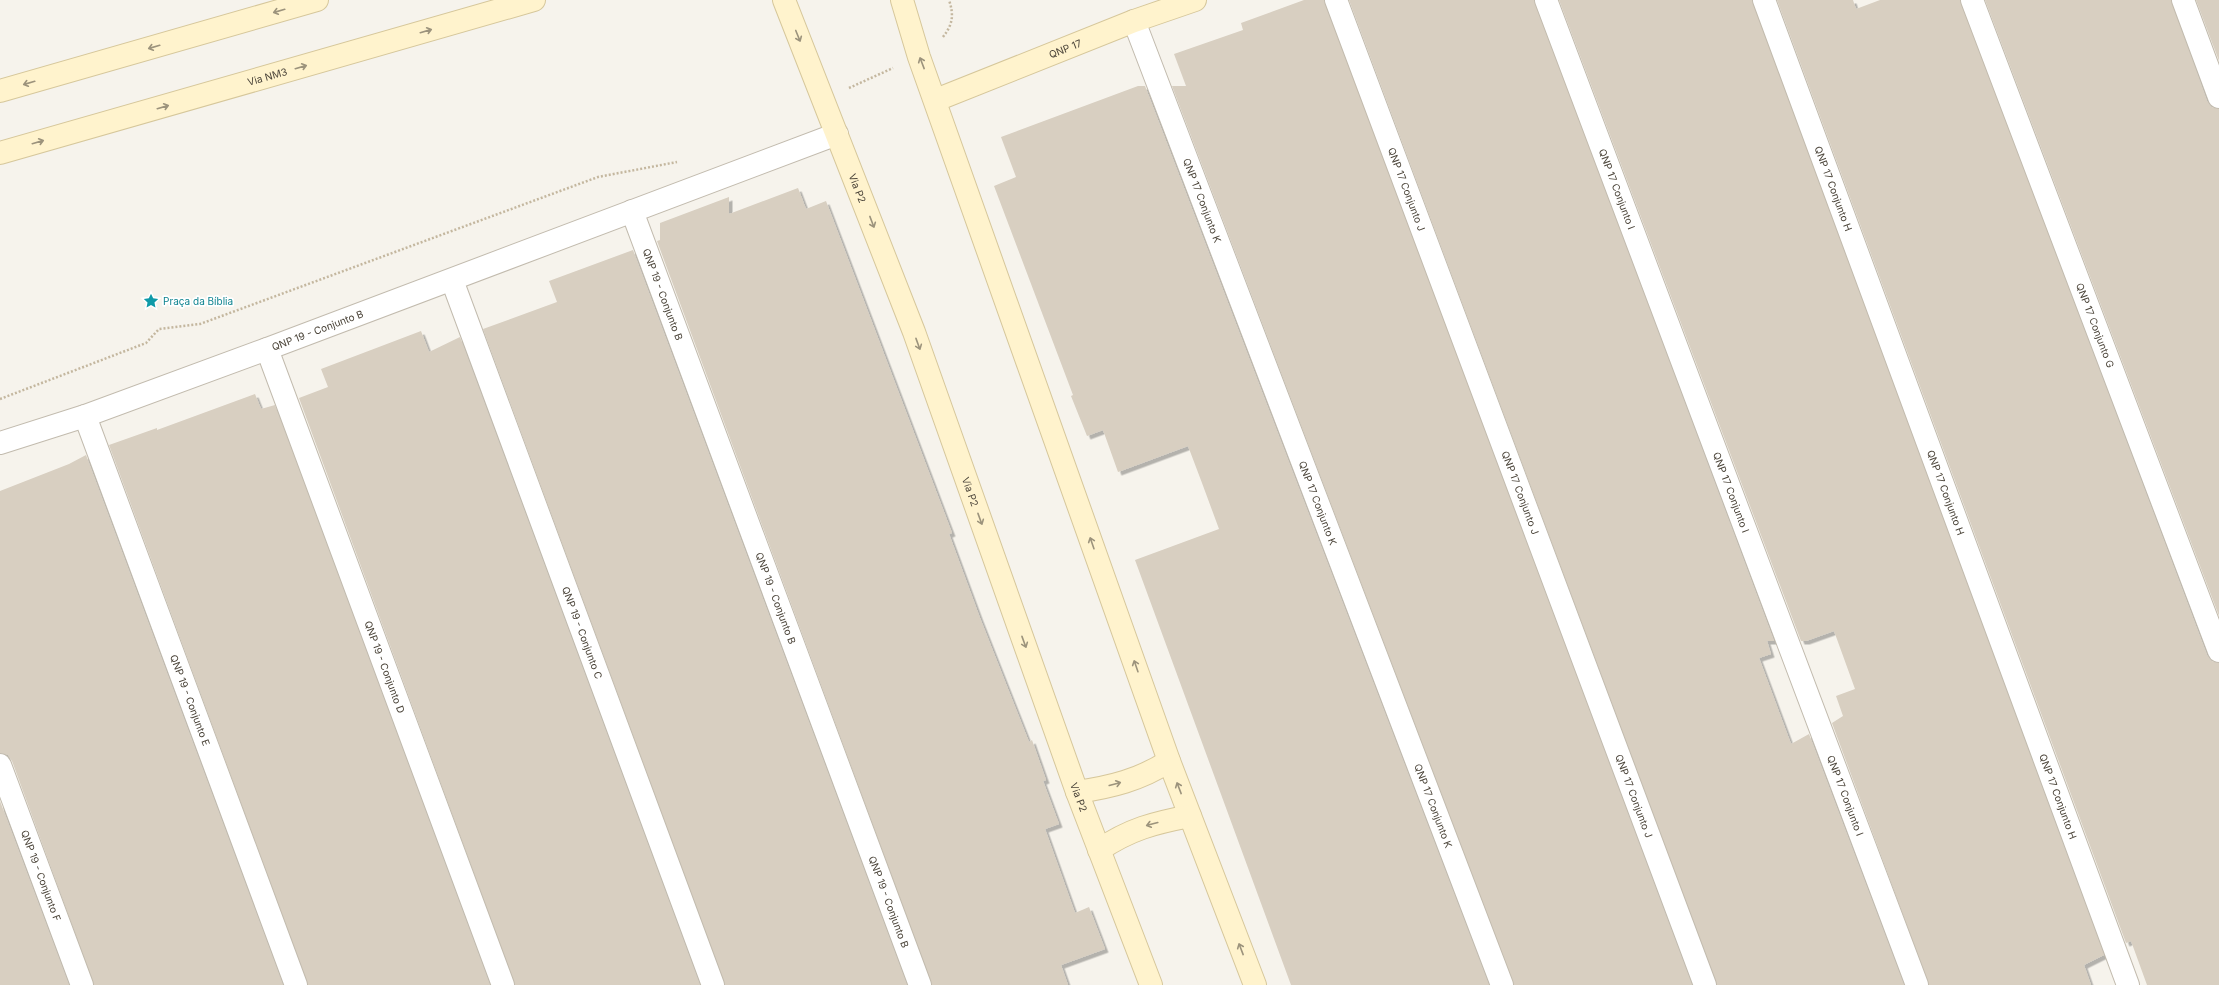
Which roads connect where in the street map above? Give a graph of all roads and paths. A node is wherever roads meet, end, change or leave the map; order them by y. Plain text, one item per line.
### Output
1 (317, 0) edge
2 (534, 0) edge
3 (784, 0) edge
4 (902, 0) edge
5 (949, 0) edge
6 (1195, 0) edge
7 (1336, 0) edge
8 (1546, 0) edge
9 (1764, 0) edge
10 (1972, 0) edge
11 (2183, 0) edge
12 (1134, 21) junction
13 (919, 56) junction
14 (0, 91) edge
15 (2219, 98) edge
16 (824, 100) junction
17 (936, 100) junction
18 (837, 134) junction
19 (0, 153) edge
20 (678, 162) dead end
21 (632, 211) junction
22 (452, 280) junction
23 (267, 350) junction
24 (0, 399) edge
25 (85, 416) junction
26 (0, 442) edge
27 (2219, 651) edge
28 (1169, 761) junction
29 (0, 765) edge
30 (1077, 792) junction
31 (1190, 816) junction
32 (1099, 850) junction
33 (82, 985) edge
34 (296, 985) edge
35 (503, 985) edge
36 (713, 985) edge
37 (920, 985) edge
38 (1151, 985) edge
39 (1255, 985) edge
40 (1502, 985) edge
41 (1705, 985) edge
42 (1917, 985) edge
43 (2128, 985) edge

1 -> 14 main road
19 -> 2 main road, Via NM3
3 -> 16 main road, Via P2
4 - 13 main road
5 - 13 path
6 - 12 main road, QNP 17
7 - 41 street, QNP 17 Conjunto J
8 - 42 street, QNP 17 Conjunto I
9 - 43 street, QNP 17 Conjunto H
10 - 27 street, QNP 17 Conjunto G
11 - 15 street
12 - 17 main road, QNP 17
12 - 40 street, QNP 17 Conjunto K
13 - 16 path
17 -> 13 main road
16 - 18 main road, Via P2
28 -> 17 main road
18 - 21 street, QNP 19 - Conjunto B
18 -> 30 main road, Via P2
20 - 24 path
21 - 22 street, QNP 19 - Conjunto B
21 - 37 street, QNP 19 - Conjunto B
22 - 23 street, QNP 19 - Conjunto B
22 - 36 street, QNP 19 - Conjunto C
23 - 25 street, QNP 19 - Conjunto B
23 - 35 street, QNP 19 - Conjunto D
25 - 26 street, QNP 19 - Conjunto B
25 - 34 street, QNP 19 - Conjunto E
30 -> 28 main road
31 -> 28 main road
29 - 33 street, QNP 19 - Conjunto F
30 - 32 main road, Via P2
31 -> 32 main road
39 -> 31 main road
32 - 38 main road, Via P2

